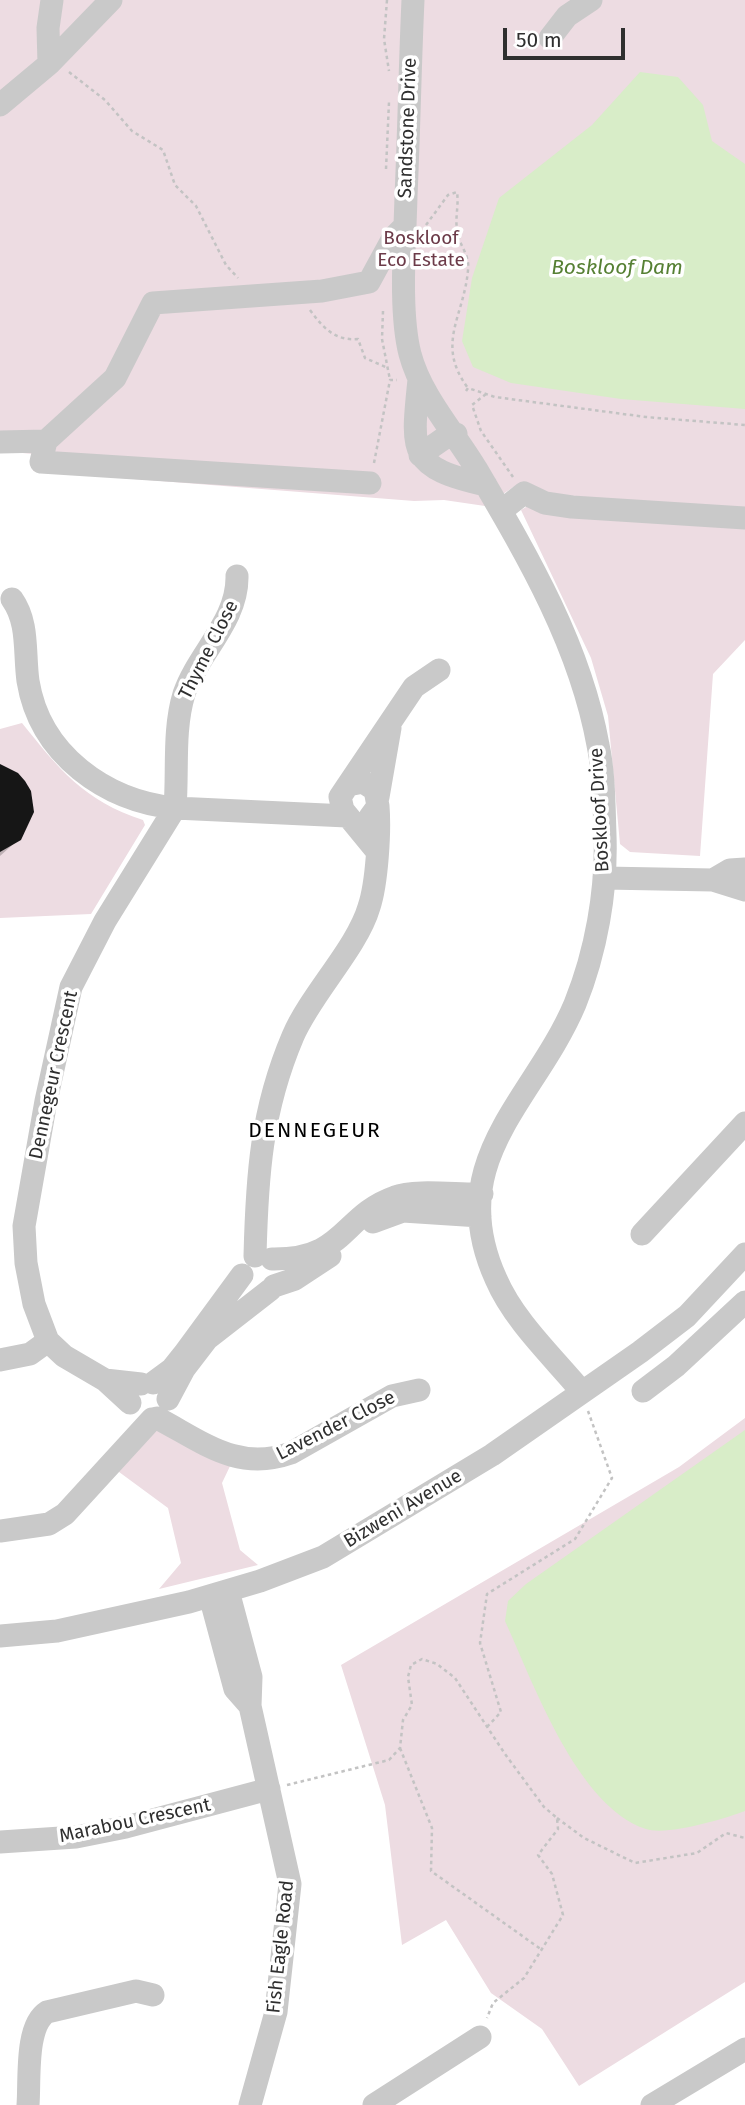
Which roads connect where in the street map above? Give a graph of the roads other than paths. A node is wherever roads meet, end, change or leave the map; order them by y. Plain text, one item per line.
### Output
1 (52, 0) edge
2 (111, 0) edge
3 (412, 0) edge
4 (590, 0) edge
5 (550, 38) dead end
6 (49, 64) junction
7 (0, 104) edge
8 (405, 226) junction
9 (419, 380) junction
10 (457, 434) junction
11 (0, 442) edge
12 (46, 442) junction
13 (420, 455) junction
14 (370, 483) road end
15 (486, 485) junction
16 (501, 511) junction
17 (745, 518) edge
18 (237, 576) dead end
19 (12, 598) dead end
20 (439, 670) dead end
21 (391, 721) junction
22 (345, 788) junction
23 (378, 802) junction
24 (175, 808) junction
25 (303, 813) junction
26 (350, 817) junction
27 (375, 849) junction
28 (745, 869) edge
29 (604, 878) junction
30 (713, 880) junction
31 (745, 890) edge
32 (745, 1122) edge
33 (393, 1204) junction
34 (481, 1205) junction
35 (642, 1234) dead end
36 (745, 1254) edge
37 (256, 1263) junction
38 (272, 1288) junction
39 (745, 1302) edge
40 (48, 1341) junction
41 (0, 1360) edge
42 (419, 1390) dead end
43 (643, 1391) dead end
44 (582, 1392) junction
45 (153, 1406) junction
46 (0, 1531) edge
47 (219, 1593) junction
48 (0, 1636) edge
49 (269, 1789) junction
50 (0, 1842) edge
51 (153, 1995) dead end
52 (480, 2037) road end
53 (745, 2049) edge
54 (28, 2105) edge
55 (250, 2105) edge
56 (374, 2105) edge
57 (652, 2105) edge

1 - 6 street
2 - 6 street
3 - 8 street, Sandstone Drive
4 - 5 street
6 - 7 street
8 - 9 street, Sandstone Drive
8 - 12 street
9 - 10 street, Boskloof Drive
9 - 13 street
10 - 13 street
10 - 15 street, Boskloof Drive
11 - 12 street
12 - 14 street
13 - 15 street
15 - 16 street, Boskloof Drive
16 - 17 street
16 - 29 street, Boskloof Drive
18 - 24 street, Thyme Close
19 - 24 street
20 - 21 street
21 - 22 street
21 - 23 street
22 - 23 street
22 - 25 street
22 - 26 street
23 - 26 street
23 - 27 street
24 - 25 street
24 - 40 street, Dennegeur Crescent
25 - 26 street
26 - 27 street
27 - 37 street
28 - 30 street
29 - 30 street
29 - 34 street, Boskloof Drive
30 - 31 street
32 - 35 street
33 - 34 street
33 - 37 street
33 - 38 street
34 - 44 street, Boskloof Drive
36 - 44 street, Bizweni Avenue
37 - 38 street
37 - 38 street
37 - 45 street
38 - 45 street
39 - 43 street
40 - 41 street
40 - 45 street
42 - 45 street, Lavender Close
44 - 47 street, Bizweni Avenue
45 - 46 street
47 - 48 street, Bizweni Avenue
47 - 49 street, Fish Eagle Road
49 - 50 street, Marabou Crescent
49 - 55 street, Fish Eagle Road
51 - 54 street
52 - 56 street
53 - 57 street

